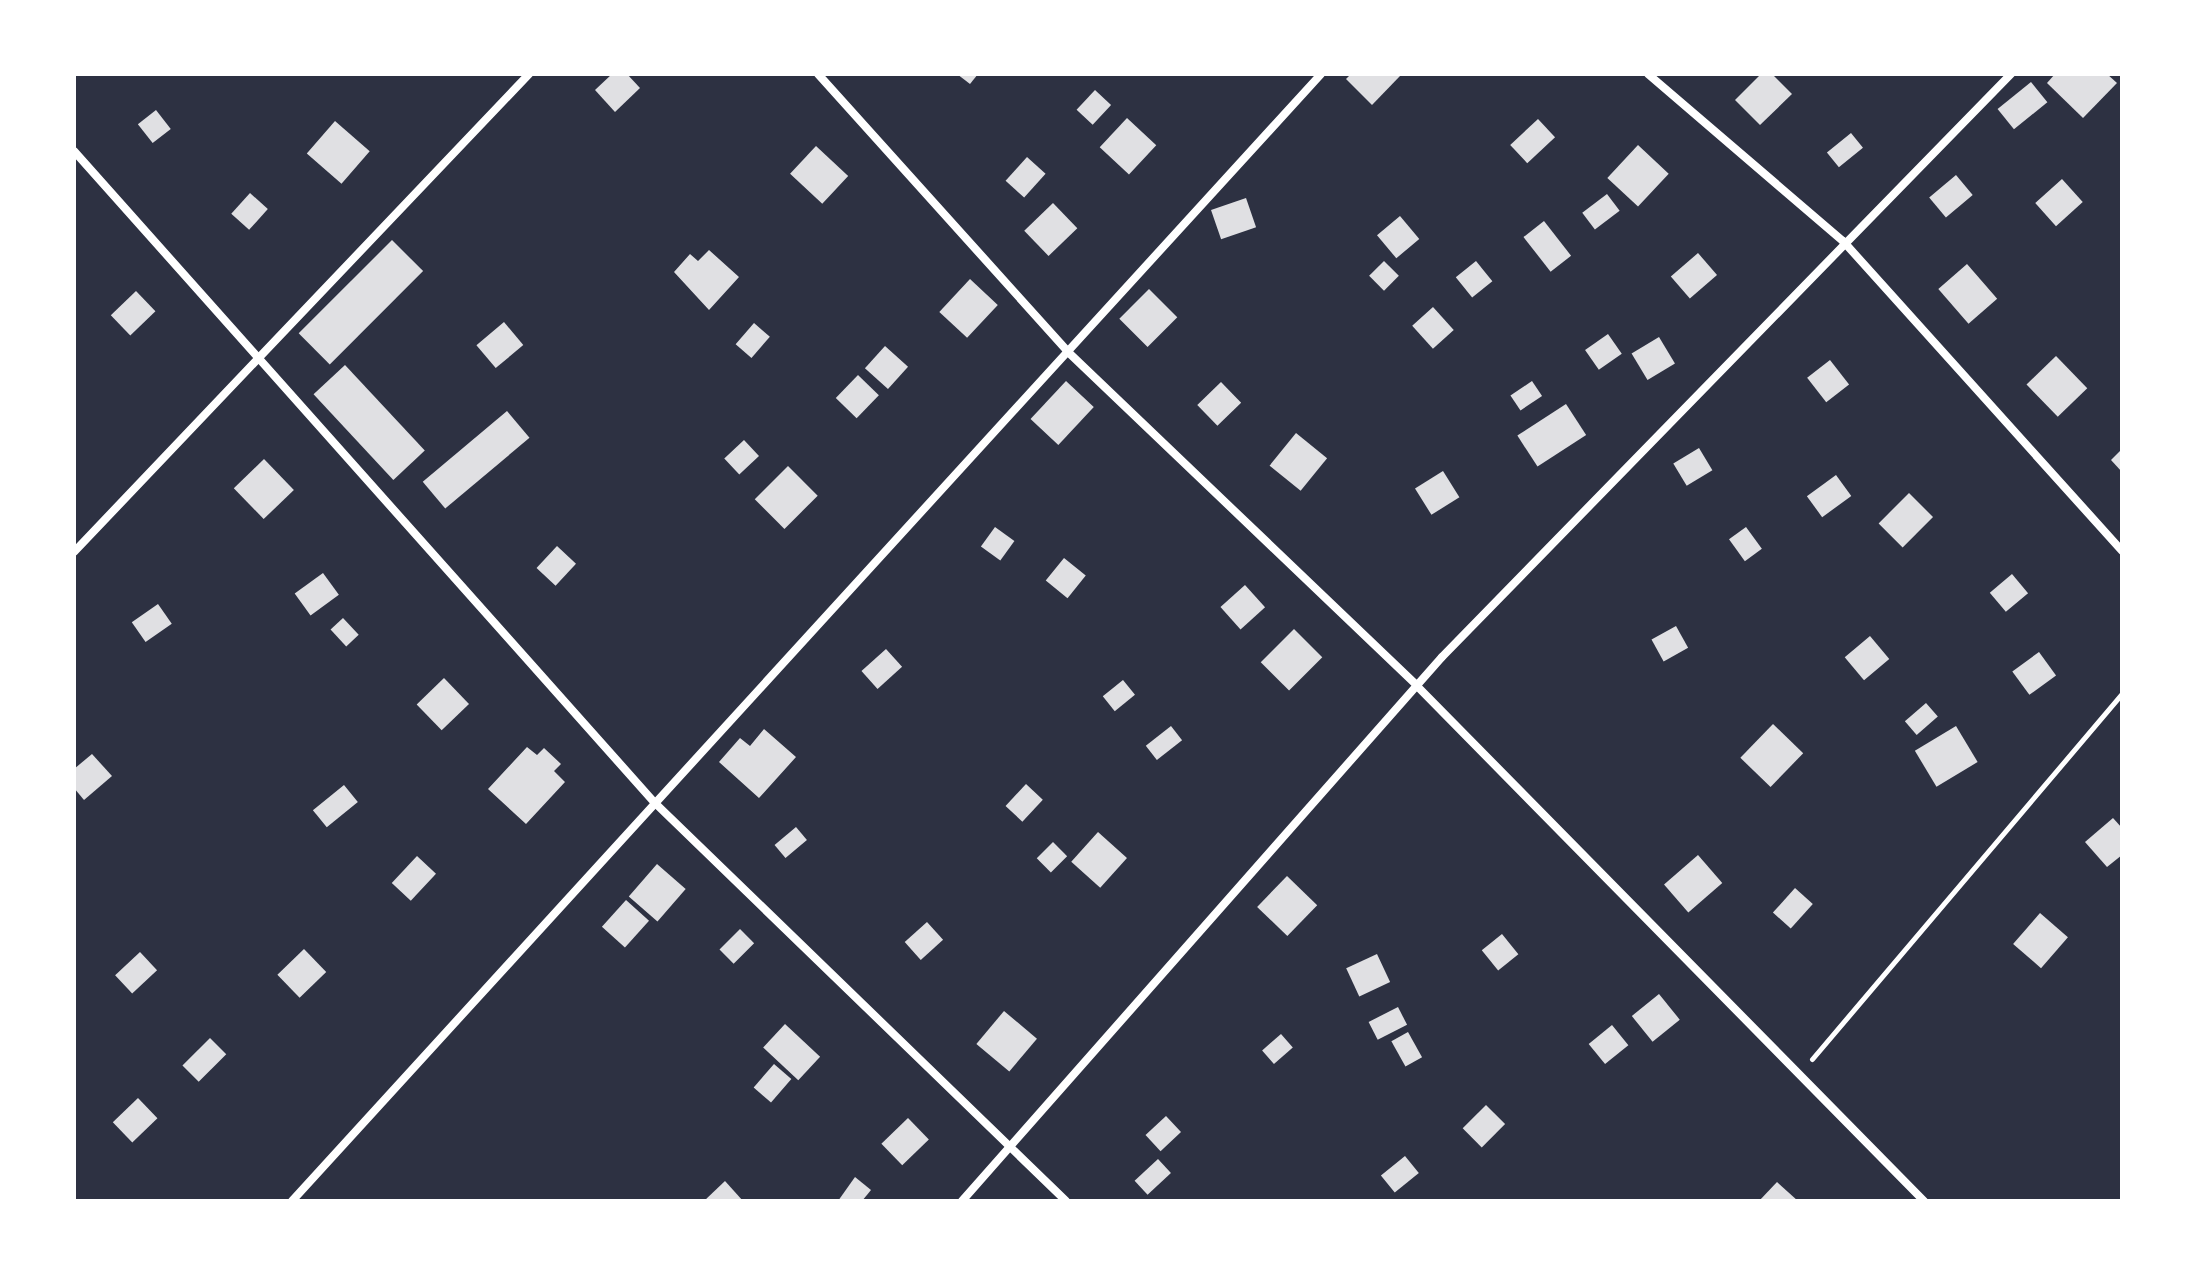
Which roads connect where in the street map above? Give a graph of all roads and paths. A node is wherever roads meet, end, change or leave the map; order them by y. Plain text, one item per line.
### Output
1 (529, 74) edge
2 (818, 74) edge
3 (1321, 74) edge
4 (1648, 74) edge
5 (2011, 74) edge
6 (74, 151) edge
7 (1843, 241) junction
8 (1067, 351) junction
9 (262, 354) junction
10 (2122, 551) edge
11 (74, 552) edge
12 (1417, 686) junction
13 (2122, 694) edge
14 (655, 803) junction
15 (1799, 1074) junction
16 (1011, 1144) junction
17 (292, 1201) edge
18 (962, 1201) edge
19 (1066, 1201) edge
20 (1924, 1201) edge

1 - 9 street
2 - 8 street
3 - 8 street
4 - 7 street
5 - 7 street
6 - 9 street
7 - 10 street
7 - 12 street
8 - 12 street
8 - 14 street
9 - 11 street
9 - 14 street
12 - 15 street
12 - 16 street
13 - 15 path
14 - 16 street
14 - 17 street
15 - 20 street
16 - 18 street
16 - 19 street

